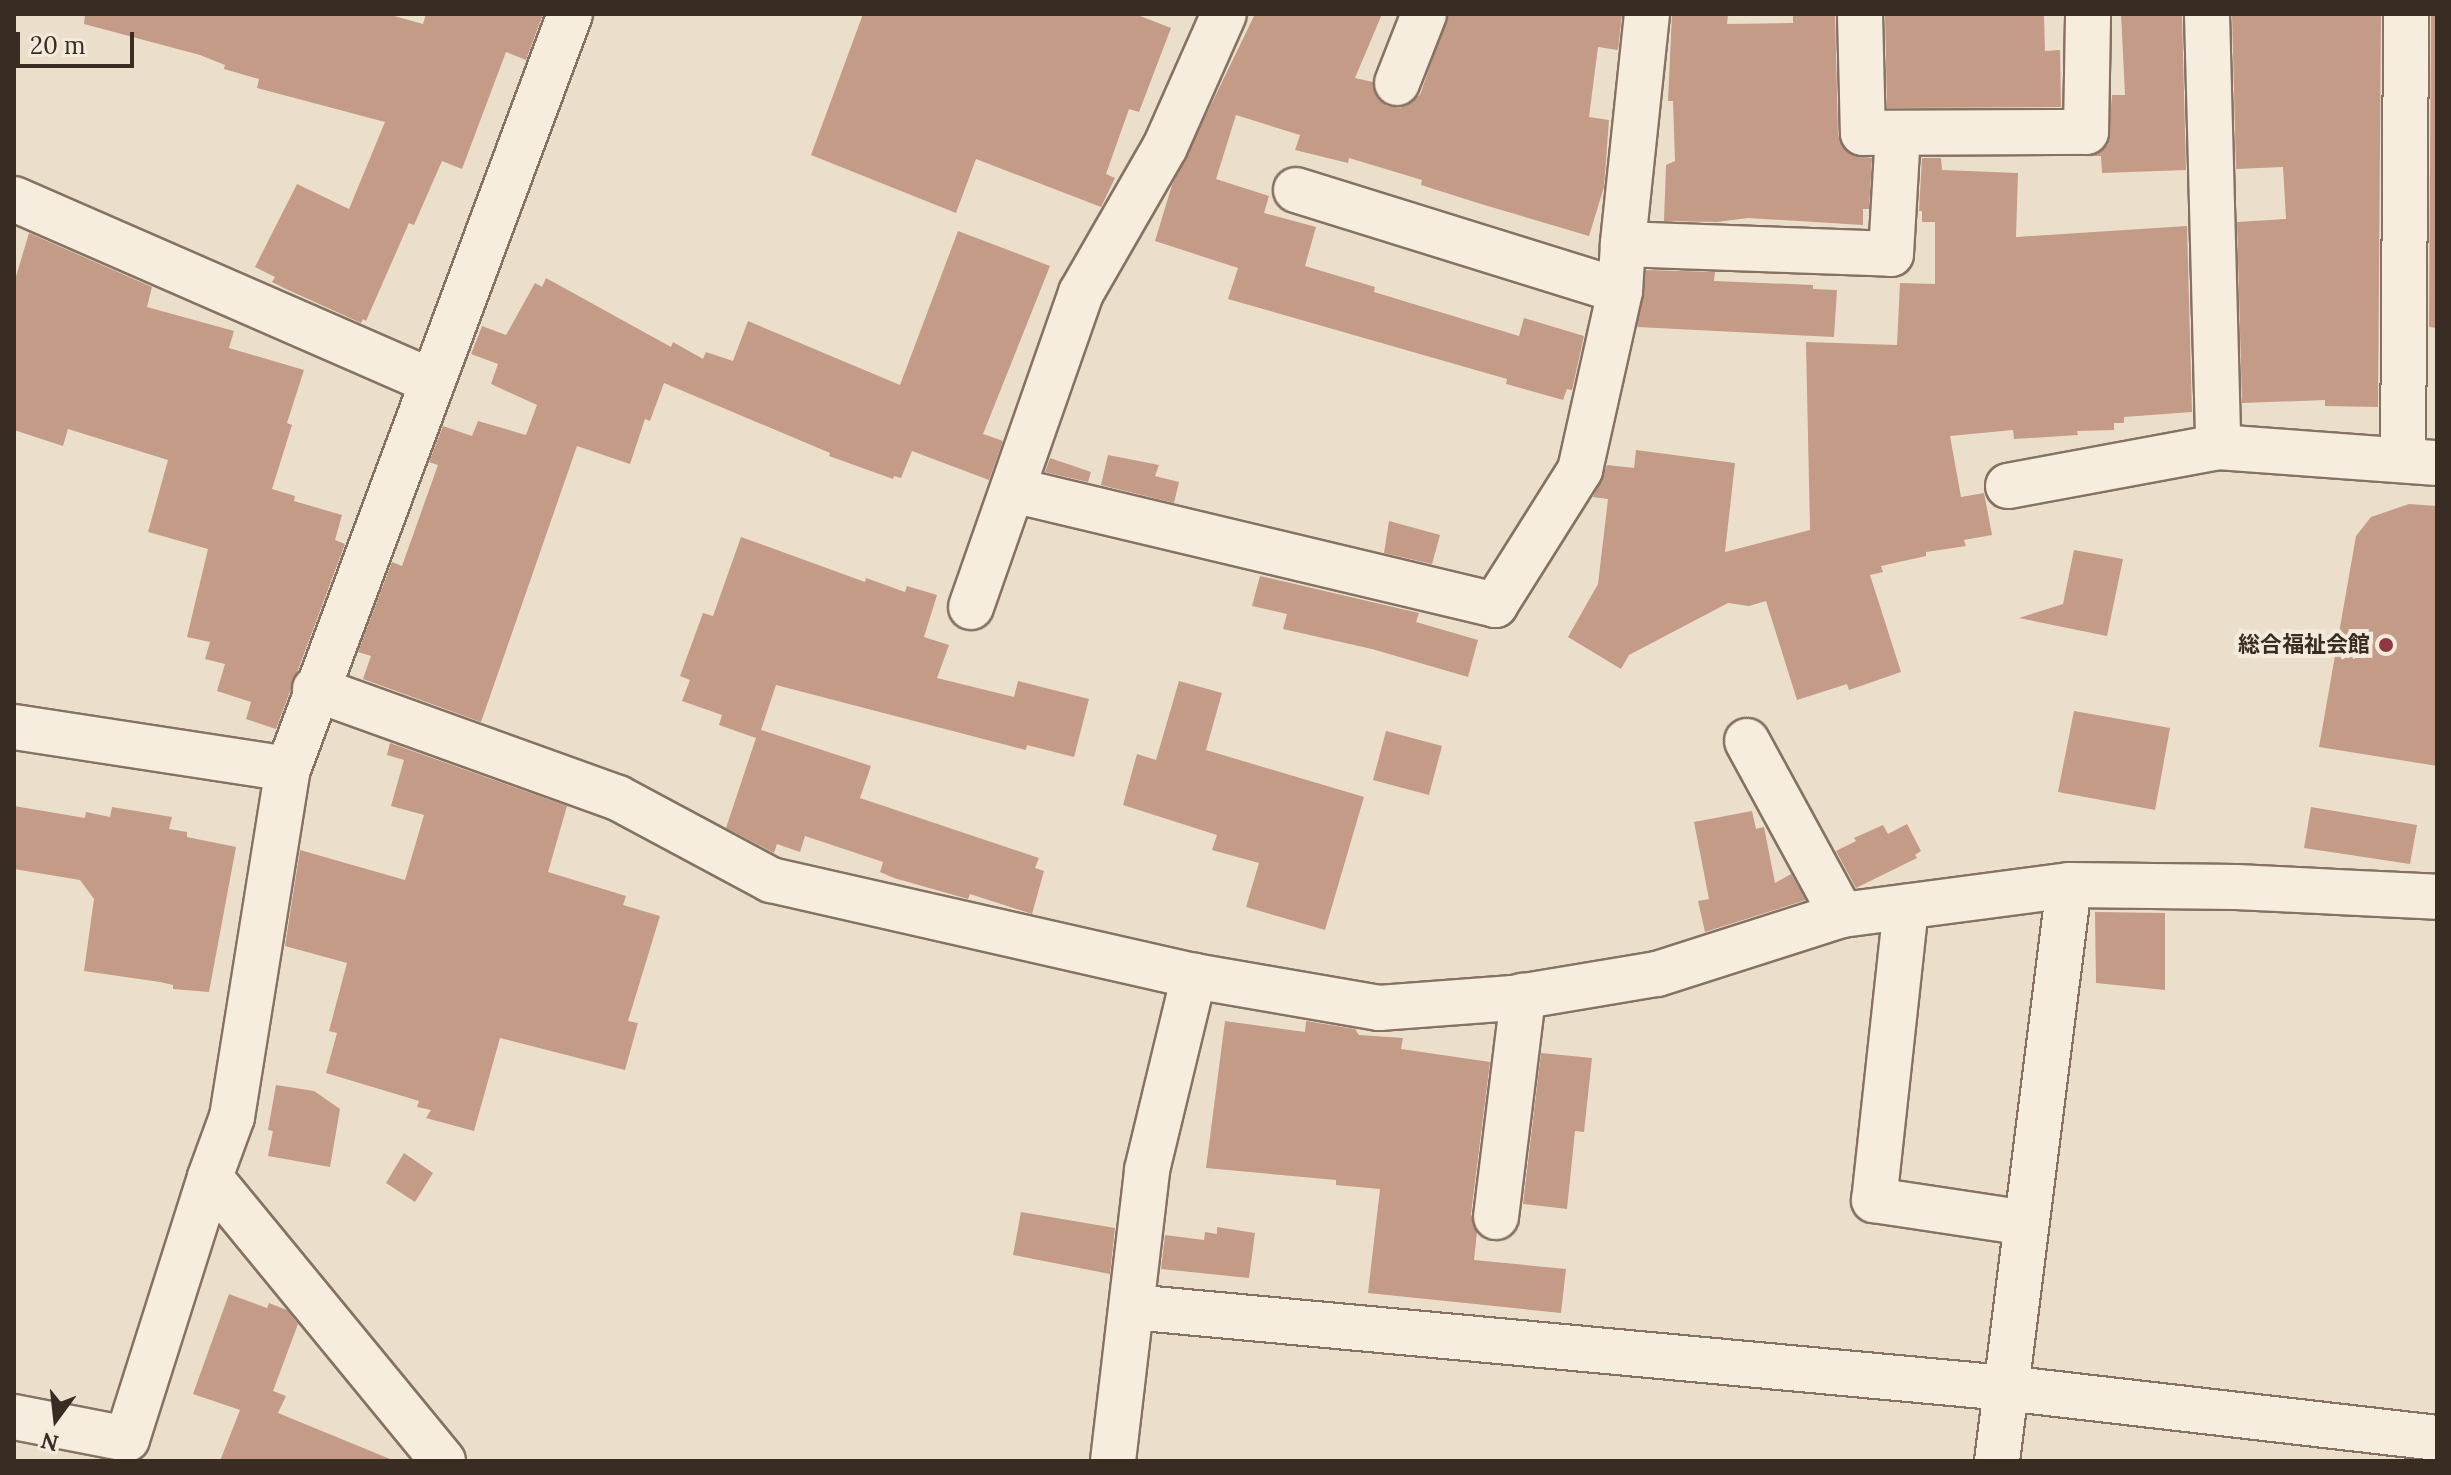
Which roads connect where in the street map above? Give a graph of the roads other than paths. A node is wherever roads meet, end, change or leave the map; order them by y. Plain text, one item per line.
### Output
1 (570, 14) edge
2 (1224, 14) edge
3 (1424, 14) edge
4 (1647, 14) edge
5 (1860, 14) edge
6 (2088, 14) edge
7 (2207, 14) edge
8 (2406, 14) edge
9 (1397, 83) dead end
10 (1898, 133) junction
11 (1296, 190) dead end
12 (14, 199) edge
13 (1623, 244) junction
14 (1620, 291) junction
15 (431, 381) junction
16 (2218, 447) junction
17 (2420, 460) edge
18 (2008, 486) dead end
19 (1013, 490) junction
20 (971, 607) dead end
21 (315, 689) junction
22 (14, 727) edge
23 (1747, 741) dead end
24 (288, 769) junction
25 (2069, 885) junction
26 (2437, 897) edge
27 (1906, 907) junction
28 (1842, 915) junction
29 (1194, 976) junction
30 (1523, 996) junction
31 (210, 1177) junction
32 (1496, 1217) dead end
33 (2026, 1223) junction
34 (1132, 1307) junction
35 (2005, 1388) junction
36 (14, 1417) edge
37 (2437, 1438) edge
38 (87, 1446) edge
39 (443, 1461) edge
40 (1113, 1461) edge
41 (1997, 1461) edge

1 - 15 street
2 - 19 street
3 - 9 street
4 - 13 street
5 - 10 street
6 - 10 street
7 - 16 street
8 - 17 street
10 - 13 street
11 - 14 street
12 - 15 street
13 - 14 street
14 - 19 street
15 - 21 street
16 - 17 street
16 - 18 street
19 - 20 street
21 - 24 street
21 - 29 street
22 - 24 street
23 - 28 street
24 - 31 street
25 - 26 street
25 - 27 street
25 - 33 street
27 - 28 street
27 - 33 street
28 - 30 street
29 - 30 street
29 - 34 street
30 - 32 street
31 - 38 street
31 - 39 street
33 - 35 street
34 - 35 street
34 - 40 street
35 - 37 street
35 - 41 street
36 - 38 street

